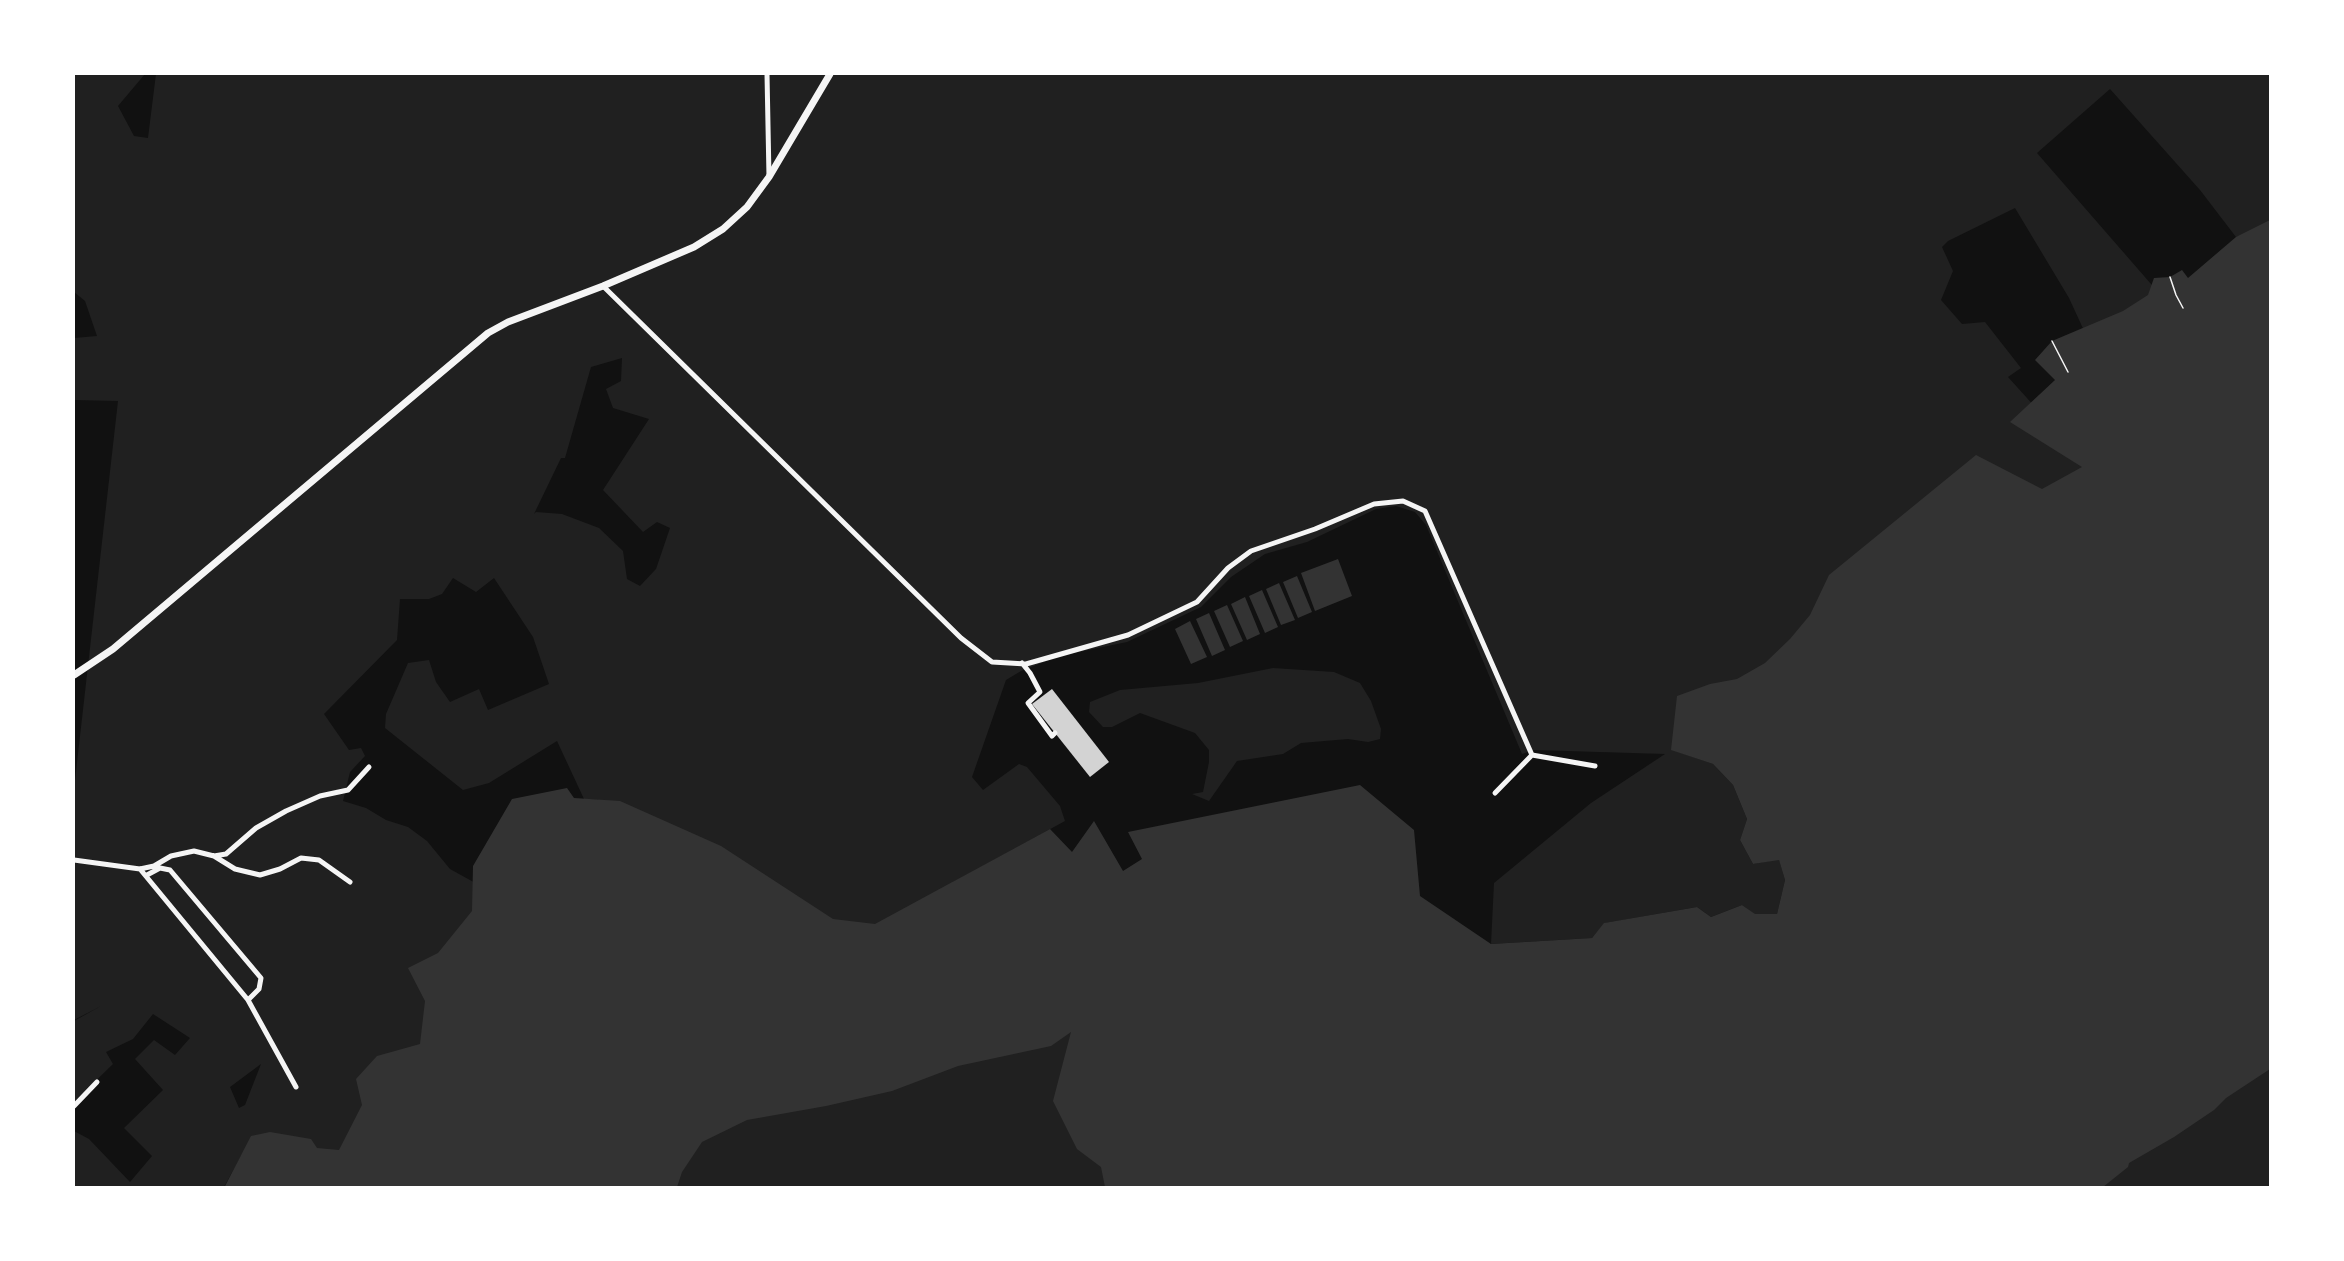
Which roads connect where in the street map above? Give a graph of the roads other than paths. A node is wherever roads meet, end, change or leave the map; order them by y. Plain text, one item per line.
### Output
1 (767, 74) edge
2 (830, 74) edge
3 (768, 177) junction
4 (603, 285) junction
5 (1022, 663) junction
6 (74, 675) edge
7 (1055, 733) dead end
8 (1532, 755) junction
9 (1595, 766) dead end
10 (369, 767) dead end
11 (1495, 792) dead end
12 (214, 856) junction
13 (74, 860) edge
14 (140, 869) junction
15 (147, 876) junction
16 (350, 882) dead end
17 (248, 1000) junction
18 (98, 1082) dead end
19 (296, 1087) dead end
20 (74, 1106) edge

1 - 3 street
2 - 3 street
3 - 4 street
4 - 5 street
4 - 6 street
5 - 7 street
5 - 8 street
8 - 9 street
8 - 11 street
10 - 12 street
12 - 14 street
12 - 16 street
13 - 14 street
14 - 15 street
15 - 17 street
15 - 17 street
17 - 19 street
18 - 20 street

